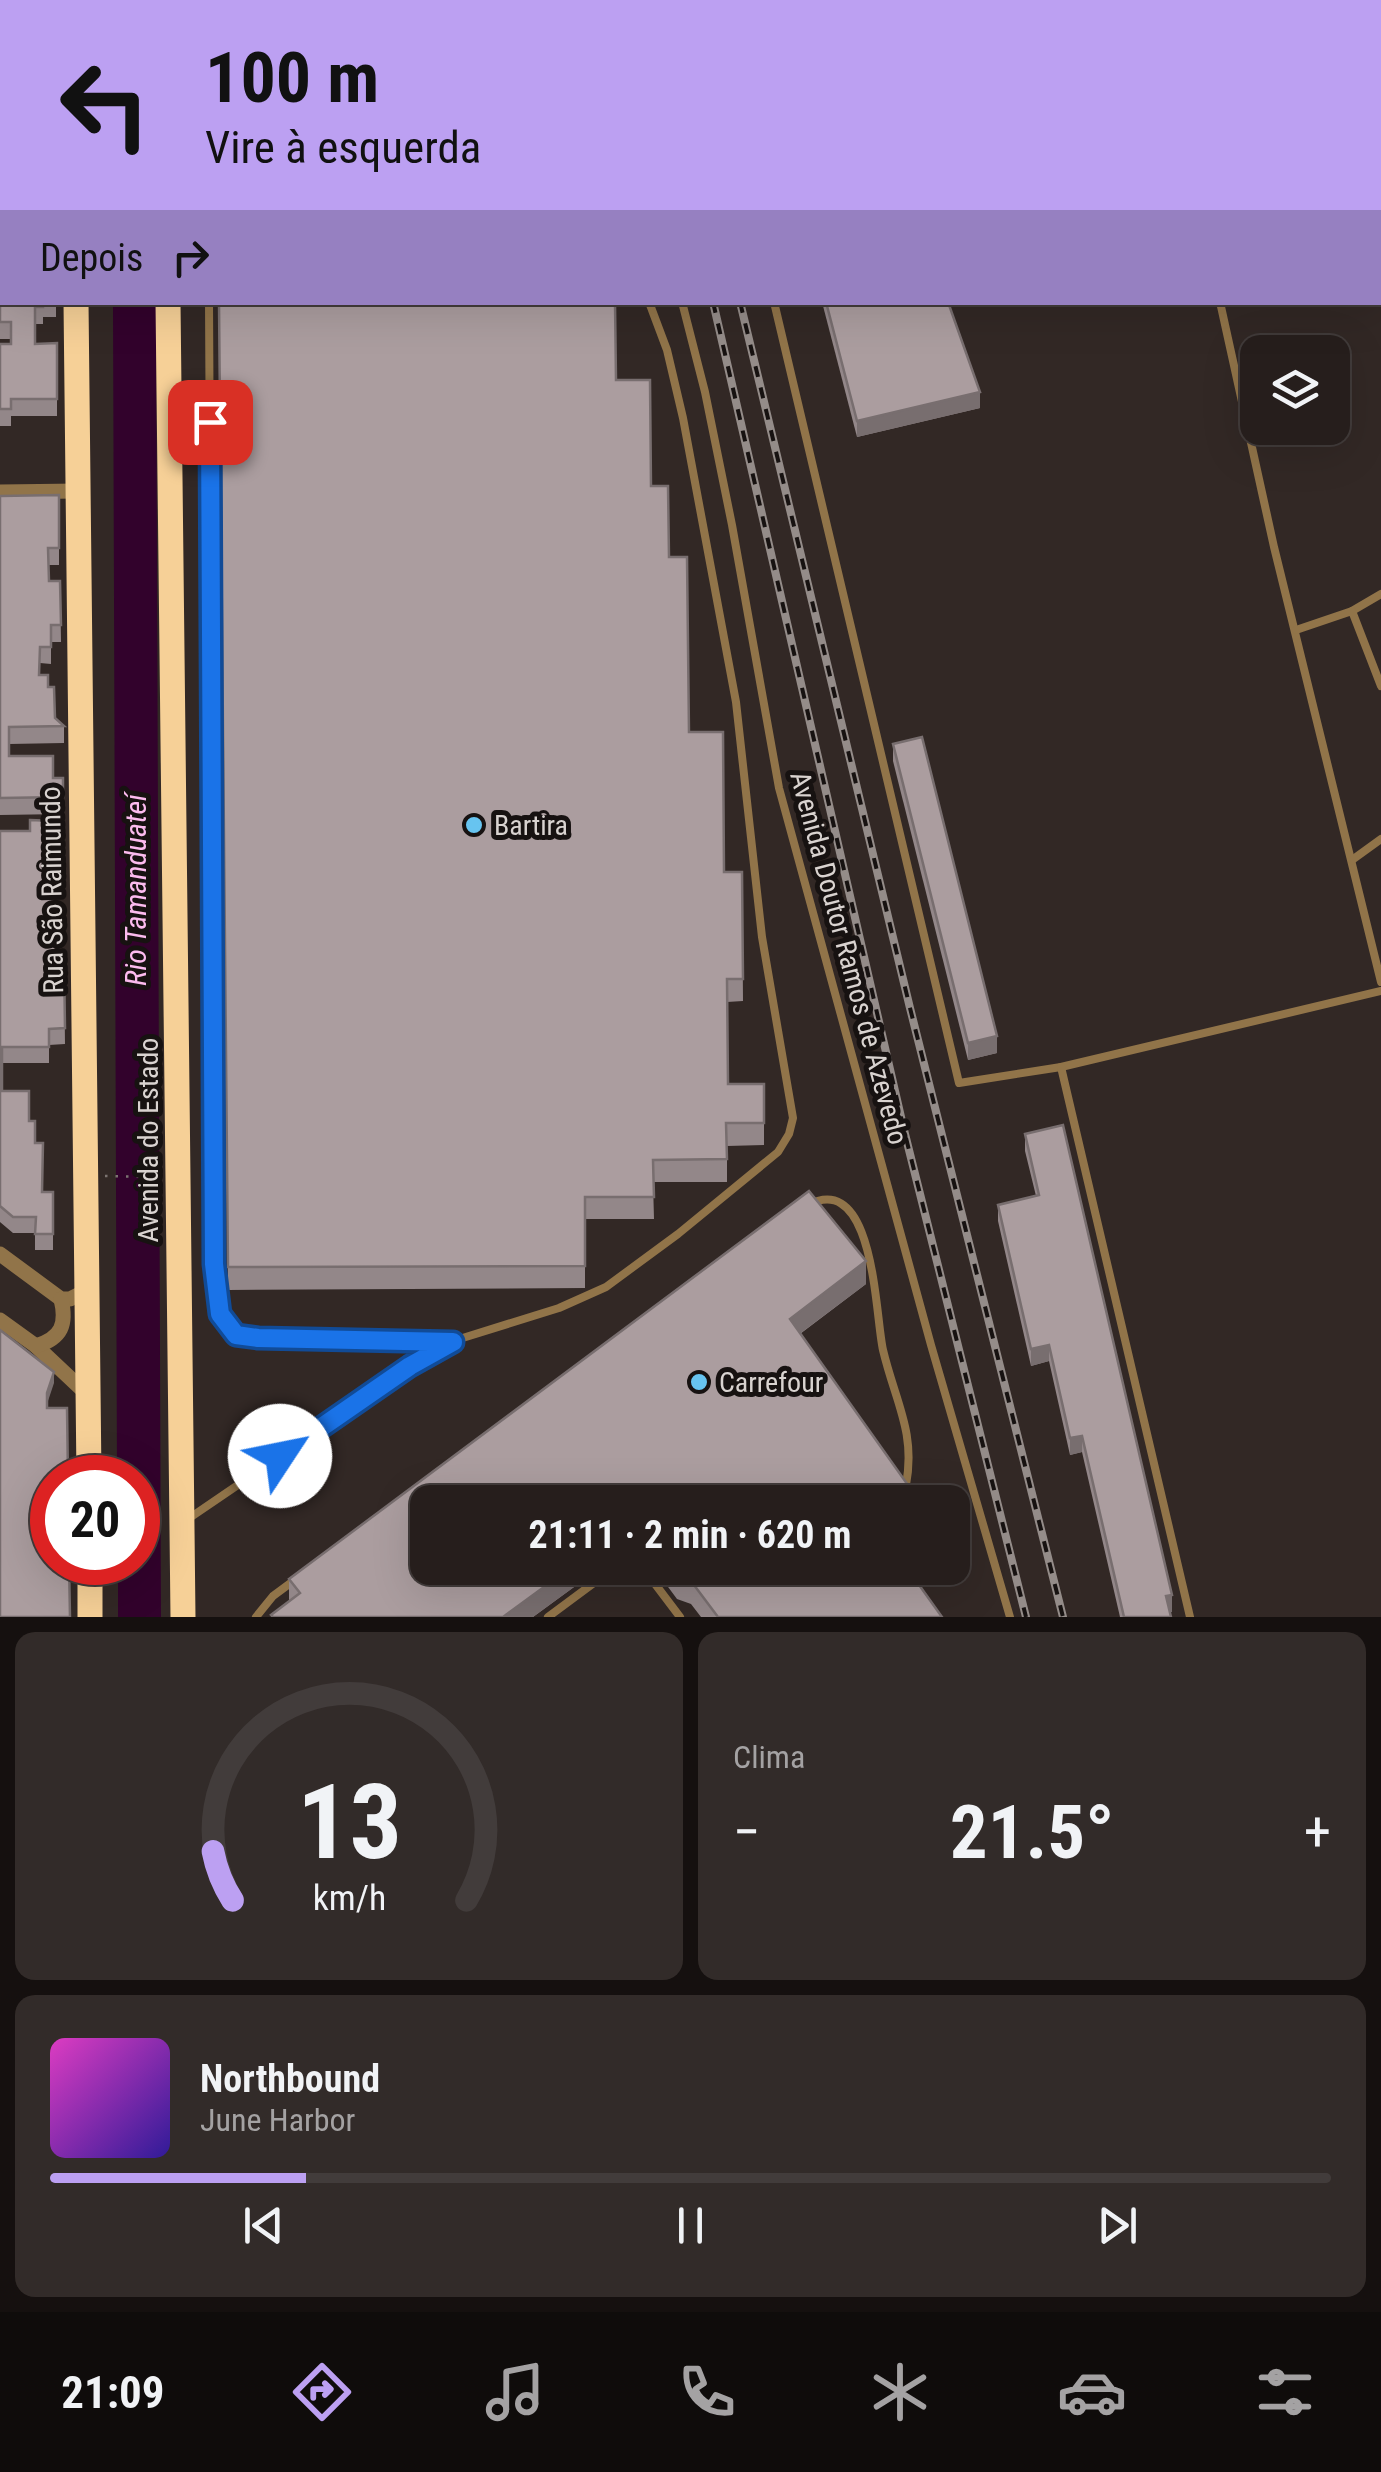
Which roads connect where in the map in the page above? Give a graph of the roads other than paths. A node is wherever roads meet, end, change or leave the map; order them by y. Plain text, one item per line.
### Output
1 (76, 305) edge
2 (168, 305) edge
3 (209, 305) edge
4 (651, 305) edge
5 (683, 305) edge
6 (775, 305) edge
7 (1221, 305) edge
8 (78, 491) junction
9 (0, 492) edge
10 (1381, 594) edge
11 (1352, 611) junction
12 (1296, 630) junction
13 (1381, 686) edge
14 (1381, 840) edge
15 (1352, 860) junction
16 (1381, 982) edge
17 (1381, 991) edge
18 (1061, 1067) junction
19 (798, 1210) edge
20 (0, 1254) edge
21 (86, 1291) junction
22 (61, 1299) junction
23 (0, 1320) edge
24 (453, 1342) junction
25 (36, 1346) junction
26 (88, 1395) junction
27 (89, 1455) edge
28 (906, 1485) edge
29 (181, 1525) junction
30 (302, 1575) edge
31 (90, 1585) edge
32 (591, 1585) edge
33 (656, 1585) edge
34 (90, 1617) edge
35 (183, 1617) edge
36 (256, 1617) edge
37 (548, 1617) edge
38 (680, 1617) edge
39 (1010, 1617) edge
40 (1190, 1617) edge

1 - 8 highway, Rua São Raimundo
2 - 29 highway, Avenida do Estado
3 - 24 lane
4 - 24 lane
5 - 39 lane, Avenida Doutor Ramos de Azevedo
6 - 18 lane
7 - 12 lane
8 - 9 street
8 - 21 highway, Rua São Raimundo
10 - 11 lane
11 - 12 lane
11 - 13 lane
12 - 15 lane
14 - 15 lane
15 - 16 lane
17 - 18 lane
18 - 40 lane
19 - 28 lane
20 - 22 street
21 - 22 street
21 - 26 highway, Rua São Raimundo
22 - 25 street
23 - 25 street
24 - 29 lane
25 - 26 street
26 - 27 highway, Rua São Raimundo
29 - 35 highway, Avenida do Estado
30 - 36 lane
31 - 34 highway
32 - 37 lane
33 - 38 lane

